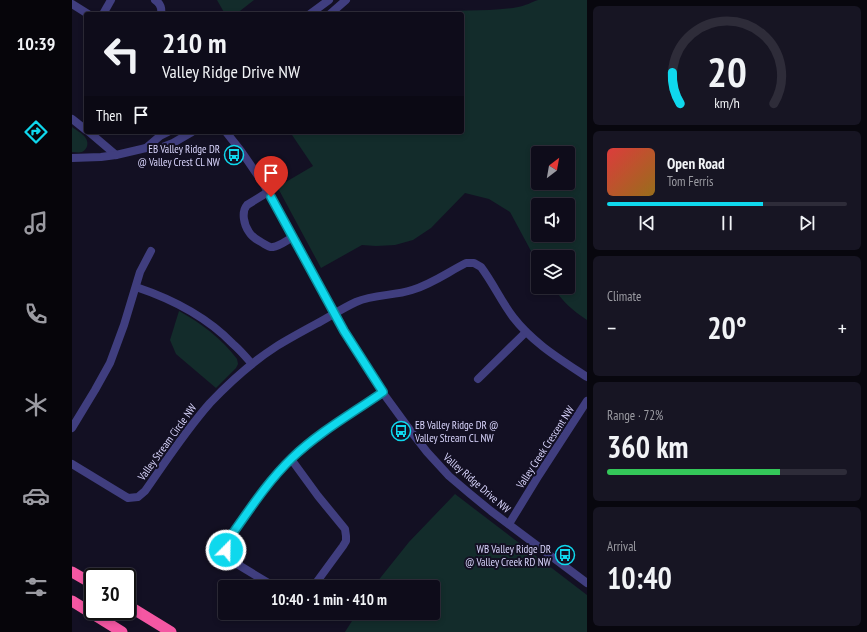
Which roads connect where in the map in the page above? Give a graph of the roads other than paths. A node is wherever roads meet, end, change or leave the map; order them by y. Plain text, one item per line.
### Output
1 (111, 0) edge
2 (155, 0) edge
3 (329, 0) edge
4 (346, 0) edge
5 (72, 4) edge
6 (85, 12) edge
7 (104, 12) edge
8 (161, 12) edge
9 (313, 12) edge
10 (332, 12) edge
11 (72, 119) edge
12 (84, 128) edge
13 (91, 134) edge
14 (164, 134) edge
15 (189, 134) edge
16 (228, 134) edge
17 (146, 148) junction
18 (116, 155) junction
19 (72, 158) edge
20 (268, 192) junction
21 (293, 237) junction
22 (151, 251) dead end
23 (136, 288) junction
24 (334, 314) junction
25 (526, 332) junction
26 (252, 364) junction
27 (587, 377) edge
28 (478, 379) dead end
29 (383, 392) junction
30 (587, 401) edge
31 (72, 428) edge
32 (291, 458) junction
33 (72, 464) edge
34 (509, 524) junction
35 (72, 572) edge
36 (84, 579) edge
37 (263, 580) edge
38 (318, 580) edge
39 (587, 583) edge
40 (72, 601) edge
41 (136, 611) edge
42 (122, 632) edge
43 (171, 632) edge

1 - 7 street
2 - 8 street
3 - 9 street
4 - 10 street
5 - 6 street
11 - 12 street
13 - 18 street
14 - 17 street
15 - 17 street
16 - 20 street, Valley Ridge Drive NW
17 - 18 street
18 - 19 street
20 - 21 street, Valley Ridge Drive NW
20 - 21 street
21 - 24 street, Valley Ridge Drive NW
22 - 23 street
23 - 26 street
23 - 31 street
24 - 25 street
24 - 26 street, Valley Stream Circle NW
24 - 29 street, Valley Ridge Drive NW
25 - 27 street
25 - 28 street
26 - 33 street, Valley Stream Circle NW
29 - 32 street
29 - 34 street, Valley Ridge Drive NW
30 - 34 street, Valley Creek Crescent NW
32 - 37 street
32 - 38 street
34 - 39 street, Valley Ridge Drive NW
35 - 36 highway
40 - 42 highway
41 - 43 highway

